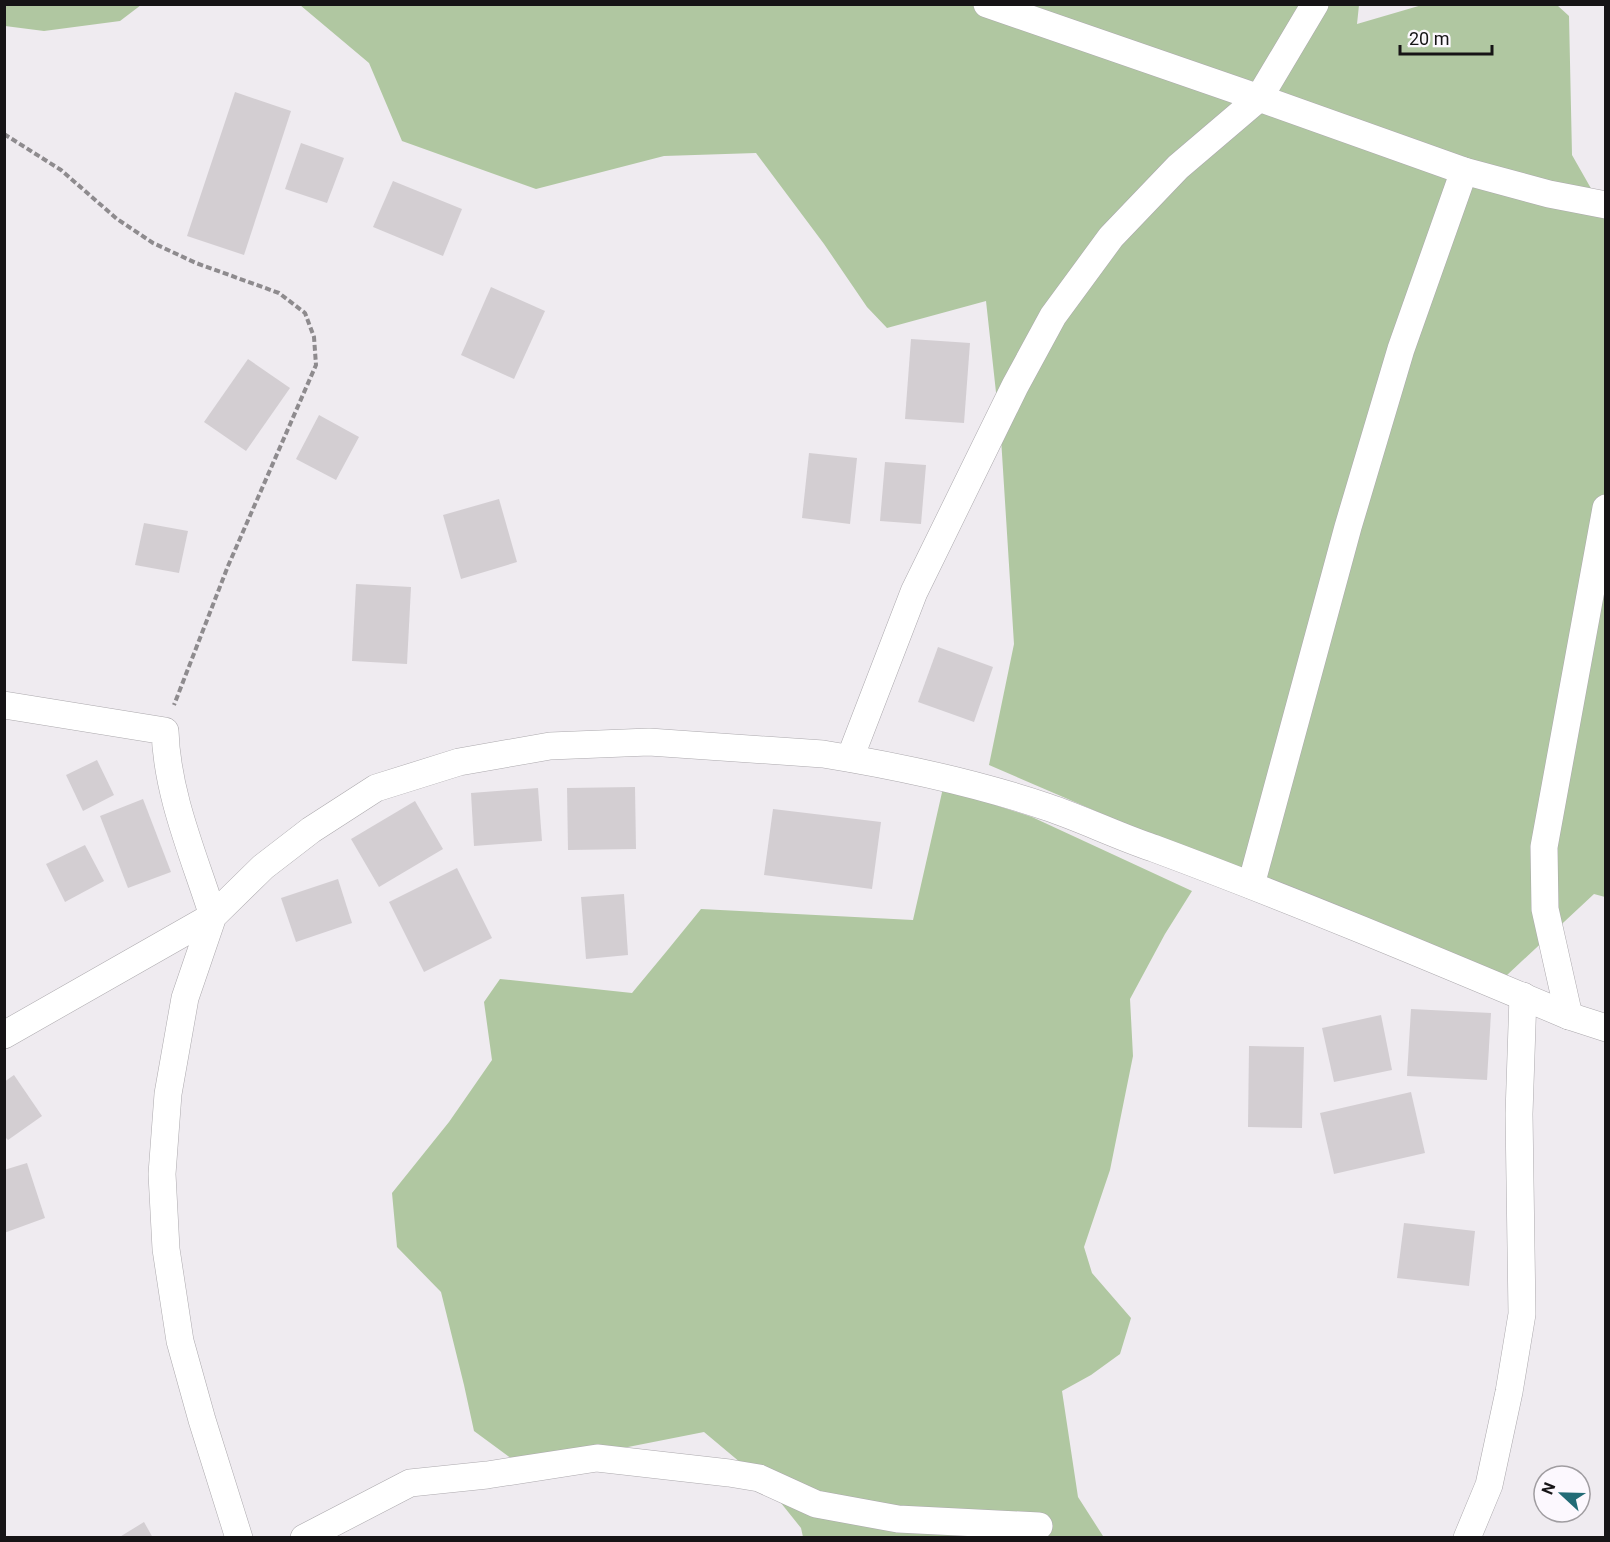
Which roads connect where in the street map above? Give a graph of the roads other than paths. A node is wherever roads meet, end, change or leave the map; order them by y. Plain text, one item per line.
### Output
1 (987, 4) edge
2 (1315, 4) edge
3 (1259, 98) junction
4 (1464, 171) junction
5 (1605, 205) edge
6 (1605, 508) edge
7 (1596, 610) edge
8 (4, 705) edge
9 (850, 758) junction
10 (1251, 885) junction
11 (213, 916) junction
12 (1523, 996) junction
13 (1569, 1016) junction
14 (1605, 1028) edge
15 (4, 1035) edge
16 (1039, 1526) dead end
17 (239, 1538) edge
18 (304, 1538) edge
19 (1467, 1538) edge

1 - 3 street
2 - 3 street
3 - 4 street
3 - 9 street
4 - 5 street
4 - 10 street
6 - 7 street
7 - 13 street
8 - 11 street
9 - 10 street
9 - 11 street
10 - 12 street
11 - 15 street
11 - 17 street
12 - 13 street
12 - 19 street
13 - 14 street
16 - 18 street

